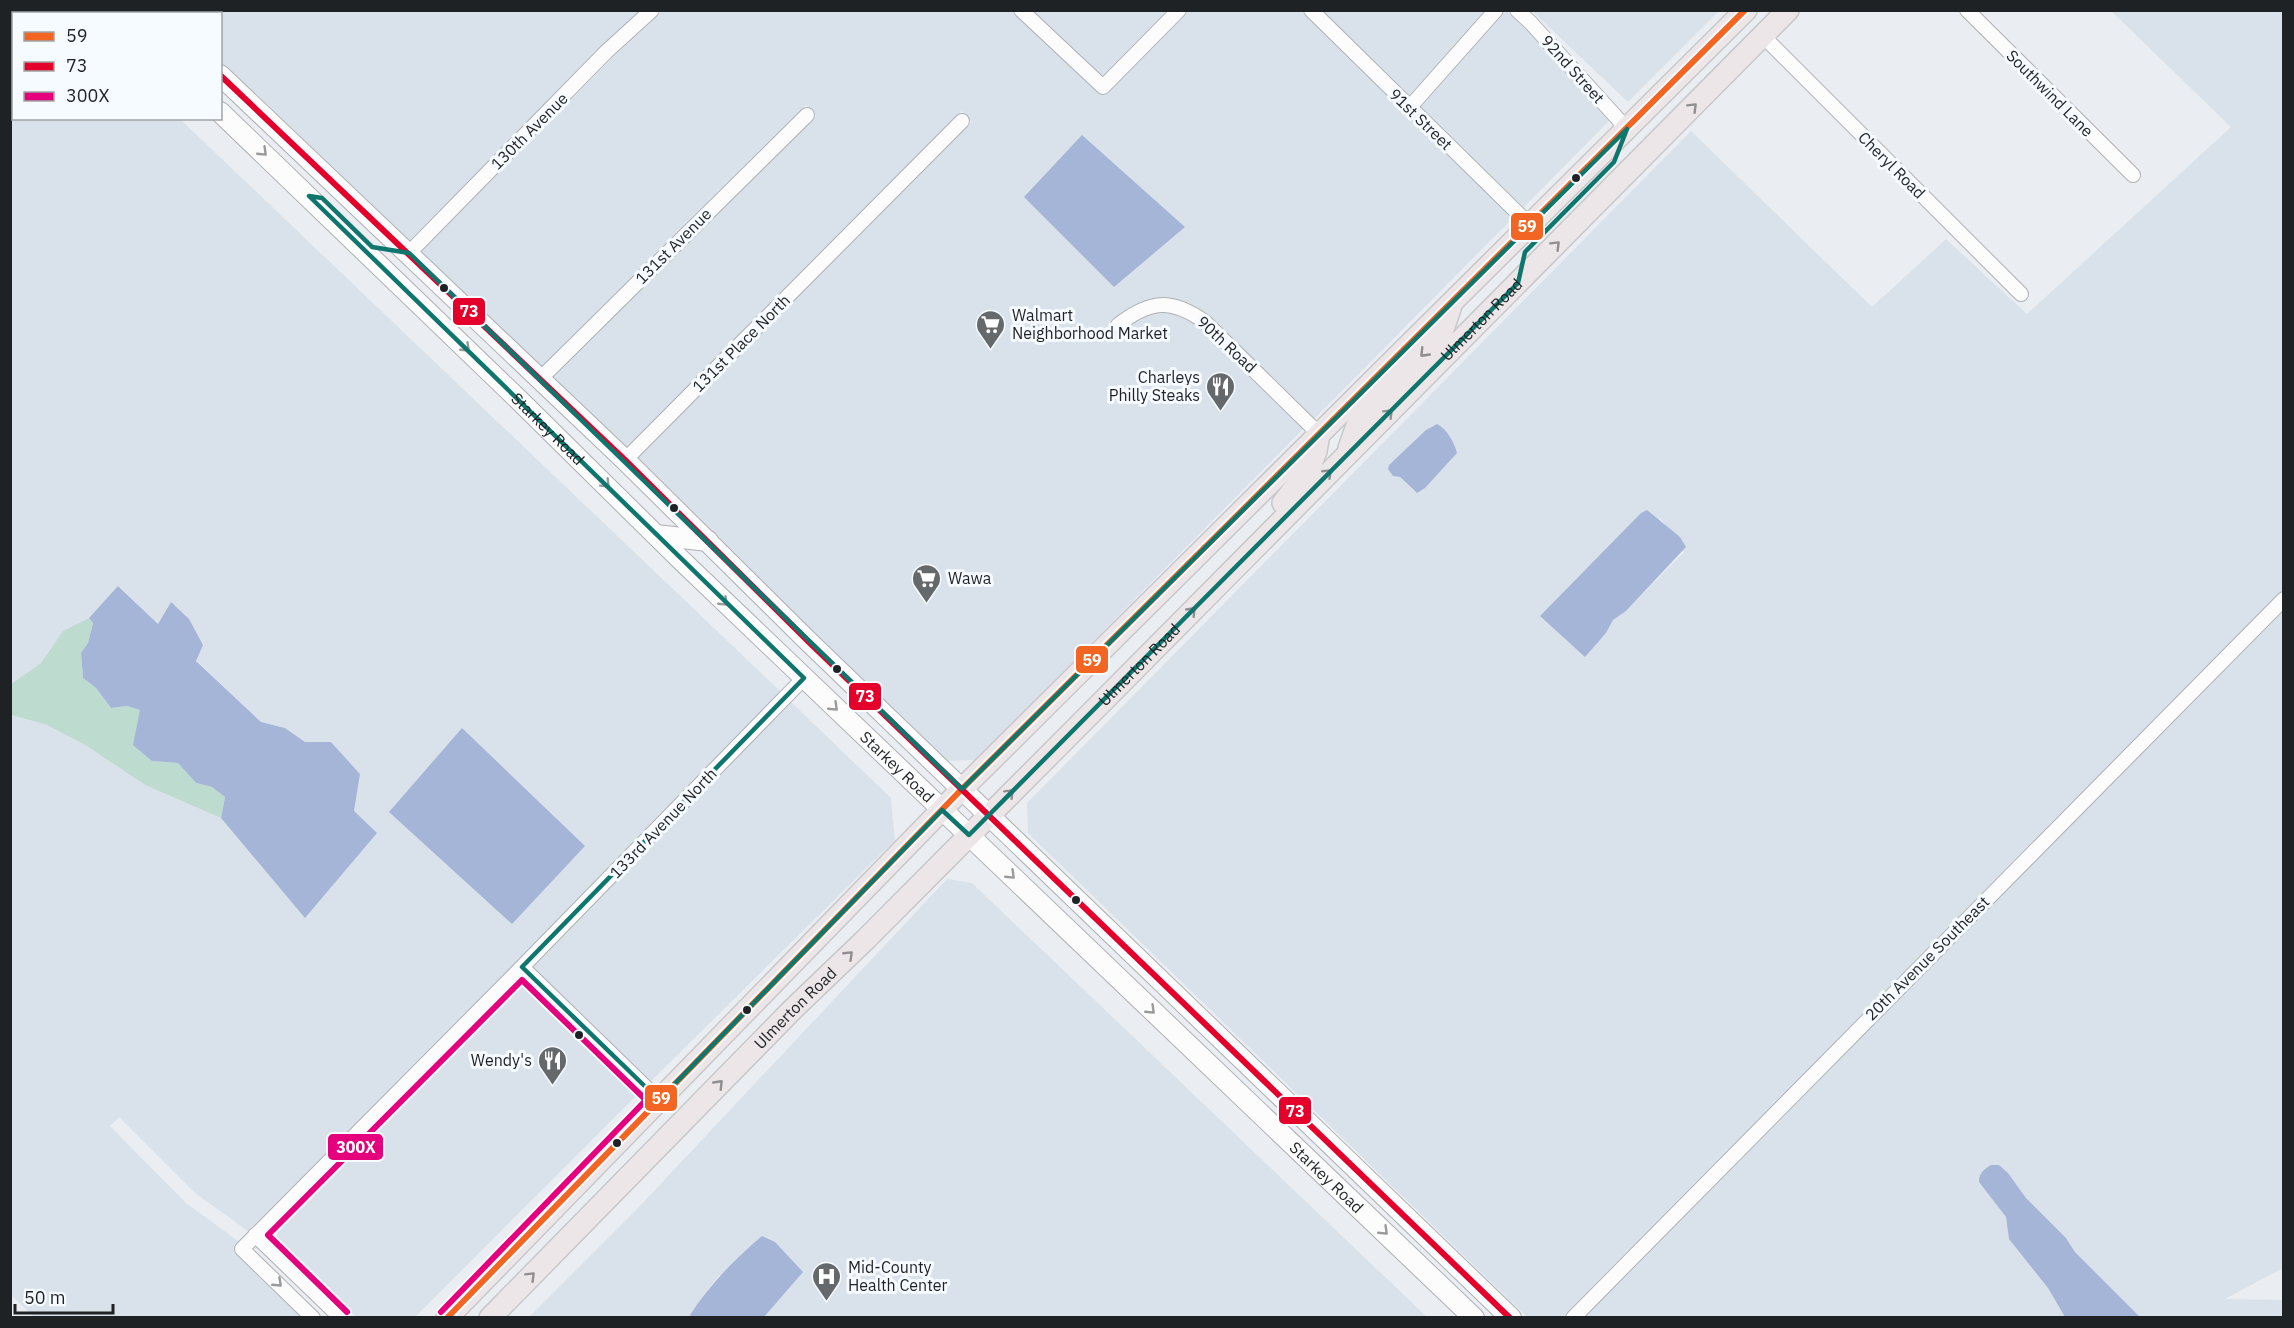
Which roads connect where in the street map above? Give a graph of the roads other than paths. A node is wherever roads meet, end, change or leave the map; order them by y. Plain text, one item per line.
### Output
1 (652, 10) edge
2 (1021, 10) edge
3 (1311, 10) edge
4 (1496, 10) edge
5 (1517, 10) edge
6 (1746, 10) edge
7 (1770, 10) edge
8 (1788, 10) edge
9 (1967, 10) edge
10 (1175, 12) edge
11 (1763, 36) junction
12 (222, 77) edge
13 (1409, 108) junction
14 (222, 114) edge
15 (807, 115) dead end
16 (962, 121) dead end
17 (1628, 129) junction
18 (2133, 175) dead end
19 (309, 196) junction
20 (1531, 226) junction
21 (409, 253) junction
22 (1518, 283) junction
23 (409, 293) junction
24 (2021, 294) dead end
25 (1452, 303) junction
26 (1118, 325) dead end
27 (540, 379) junction
28 (1319, 434) junction
29 (1347, 455) junction
30 (625, 460) junction
31 (1282, 519) junction
32 (656, 534) junction
33 (708, 541) junction
34 (2283, 599) edge
35 (804, 678) junction
36 (962, 789) junction
37 (942, 810) junction
38 (989, 814) junction
39 (969, 835) junction
40 (522, 967) junction
41 (658, 1100) junction
42 (255, 1235) junction
43 (313, 1317) edge
44 (341, 1317) edge
45 (447, 1317) edge
46 (490, 1317) edge
47 (1474, 1317) edge
48 (1511, 1317) edge
49 (1573, 1317) edge

1 - 21 street, 130th Avenue
2 - 10 street
3 - 13 street, 91st Street
4 - 13 street
5 - 17 street, 92nd Street
6 - 17 main road, Ulmerton Road
7 - 11 main road
8 - 11 main road, Ulmerton Road
9 - 18 street, Southwind Lane
22 -> 11 main road, Ulmerton Road
11 - 24 street, Cheryl Road
12 - 21 main road, Starkey Road
13 - 20 street, 91st Street
14 -> 19 main road, Starkey Road
15 - 27 street, 131st Avenue
16 - 30 street, 131st Place North
17 - 20 main road, Ulmerton Road
17 - 22 main road
19 - 21 main road
19 - 23 main road, Starkey Road
20 - 25 main road, Ulmerton Road
21 - 23 main road
21 - 27 main road, Starkey Road
29 -> 22 main road, Ulmerton Road
23 -> 32 main road, Starkey Road
25 - 28 main road, Ulmerton Road
25 -> 29 main road
26 - 28 street, 90th Road
27 - 30 main road, Starkey Road
28 - 31 main road
28 - 36 main road, Ulmerton Road
31 -> 29 main road, Ulmerton Road
30 - 33 main road, Starkey Road
38 -> 31 main road, Ulmerton Road
32 - 33 main road
32 -> 35 main road, Starkey Road
33 - 36 main road, Starkey Road
34 - 49 street, 20th Avenue Southeast
35 -> 37 main road, Starkey Road
35 - 40 street, 133rd Avenue North
36 - 37 main road, Ulmerton Road
36 - 38 main road, Starkey Road
37 - 39 main road, Starkey Road
37 - 41 main road, Ulmerton Road
38 - 39 main road, Ulmerton Road
38 - 48 main road, Starkey Road
46 -> 39 main road, Ulmerton Road
39 -> 47 main road, Starkey Road
40 - 41 street
40 - 42 street, 133rd Avenue North
41 - 45 main road, Ulmerton Road
42 -> 43 street, 133rd Avenue North
42 - 44 street

